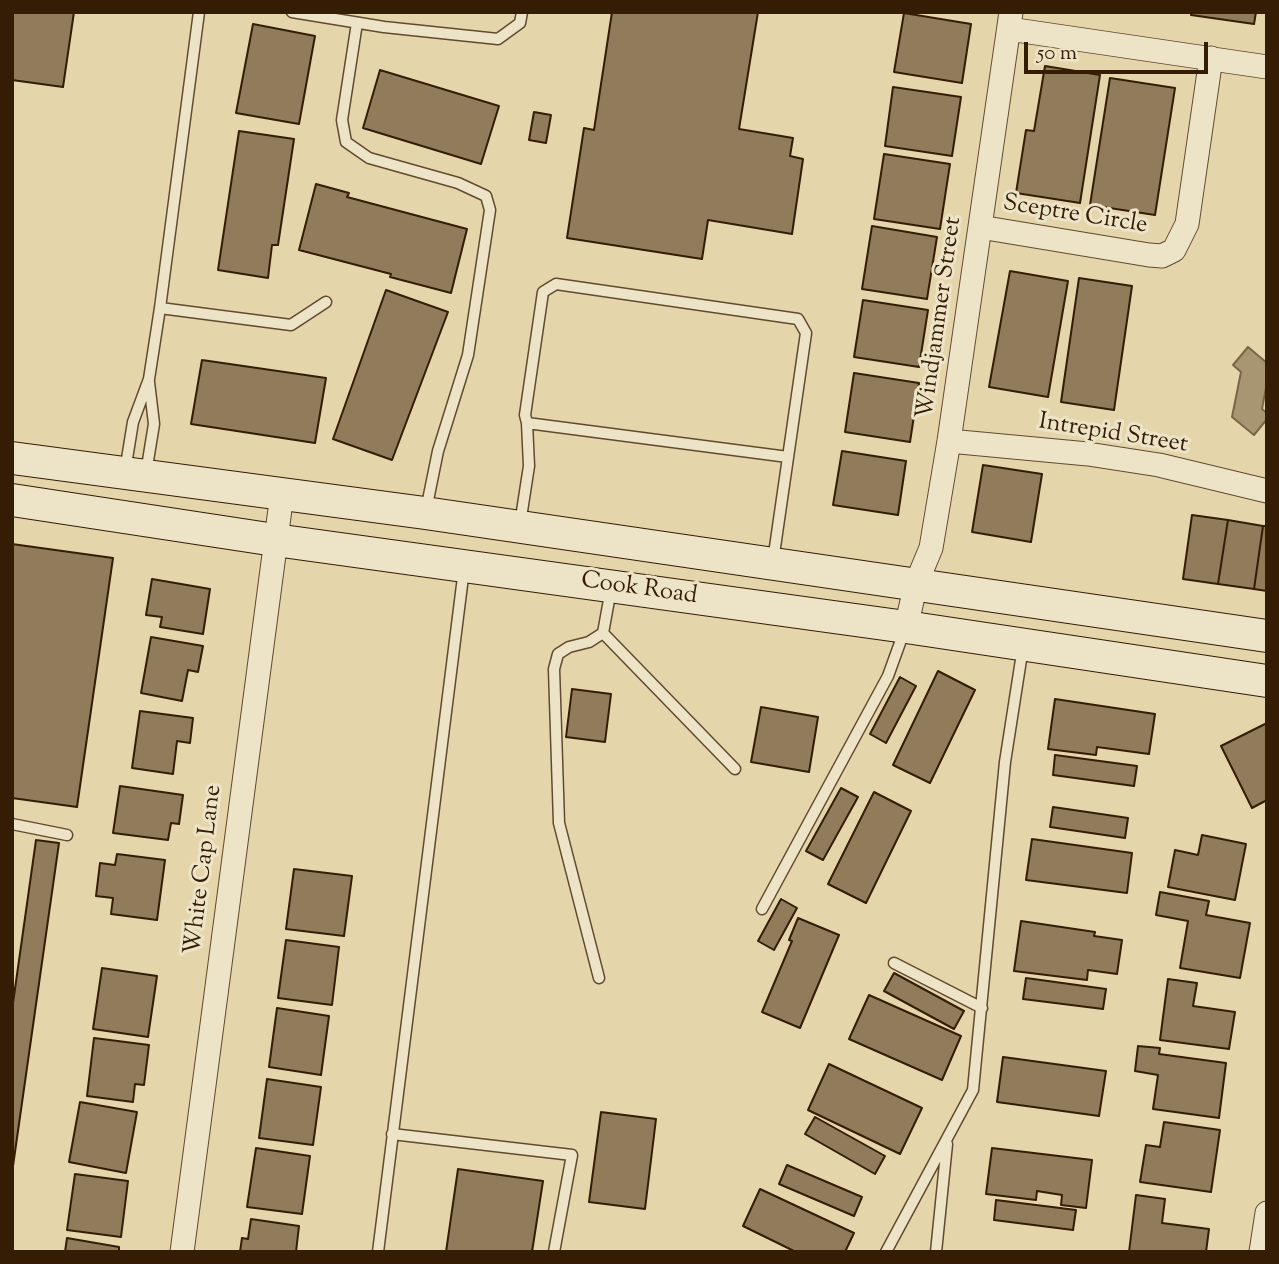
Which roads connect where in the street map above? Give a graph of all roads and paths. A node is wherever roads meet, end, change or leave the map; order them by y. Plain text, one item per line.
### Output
1 (198, 12) edge
2 (292, 12) edge
3 (522, 12) edge
4 (1010, 21) edge
5 (357, 23) junction
6 (1211, 58) junction
7 (1267, 66) edge
8 (980, 227) junction
9 (326, 302) dead end
10 (160, 308) junction
11 (149, 379) junction
12 (527, 423) junction
13 (949, 441) junction
14 (12, 457) edge
15 (788, 457) junction
16 (136, 473) junction
17 (1267, 491) edge
18 (282, 494) junction
19 (12, 500) edge
20 (425, 513) junction
21 (520, 527) junction
22 (275, 540) junction
23 (773, 564) junction
24 (464, 566) junction
25 (915, 584) junction
26 (611, 586) junction
27 (905, 627) junction
28 (603, 633) junction
29 (1267, 636) edge
30 (1023, 644) junction
31 (1267, 681) edge
32 (735, 769) dead end
33 (12, 824) edge
34 (67, 835) dead end
35 (762, 909) dead end
36 (894, 963) dead end
37 (599, 978) dead end
38 (982, 1008) junction
39 (392, 1134) junction
40 (947, 1138) junction
41 (1267, 1213) edge
42 (182, 1252) edge
43 (378, 1252) edge
44 (555, 1252) edge
45 (886, 1252) edge
46 (936, 1252) edge
47 (1261, 1252) edge

1 - 10 lane
2 - 5 lane
3 - 5 lane
4 - 6 street
4 - 8 street, Windjammer Street
5 - 20 lane
6 - 7 street
6 - 8 street, Sceptre Circle
8 - 13 street, Windjammer Street
9 - 10 lane
10 - 11 lane
11 - 16 lane
11 - 16 lane
12 - 15 lane
12 - 15 lane
12 - 21 lane
13 - 17 street, Intrepid Street
13 - 25 street, Windjammer Street
14 - 16 street, Cook Road
15 - 23 lane
16 - 18 street, Cook Road
18 - 20 street, Cook Road
18 - 22 street, White Cap Lane
19 - 22 street, Cook Road
20 - 21 street, Cook Road
21 - 23 street, Cook Road
22 - 24 street, Cook Road
22 - 42 street, White Cap Lane
23 - 25 street, Cook Road
24 - 26 street, Cook Road
24 - 39 lane
25 - 27 street, Windjammer Street
25 - 29 street, Cook Road
26 - 27 street, Cook Road
26 - 28 lane
27 - 30 street, Cook Road
27 - 35 lane
28 - 32 lane
28 - 37 lane
30 - 31 street, Cook Road
30 - 38 lane
33 - 34 lane
36 - 38 lane
38 - 40 lane
39 - 43 lane
39 - 44 lane
40 - 45 lane
40 - 46 lane
41 - 47 street

